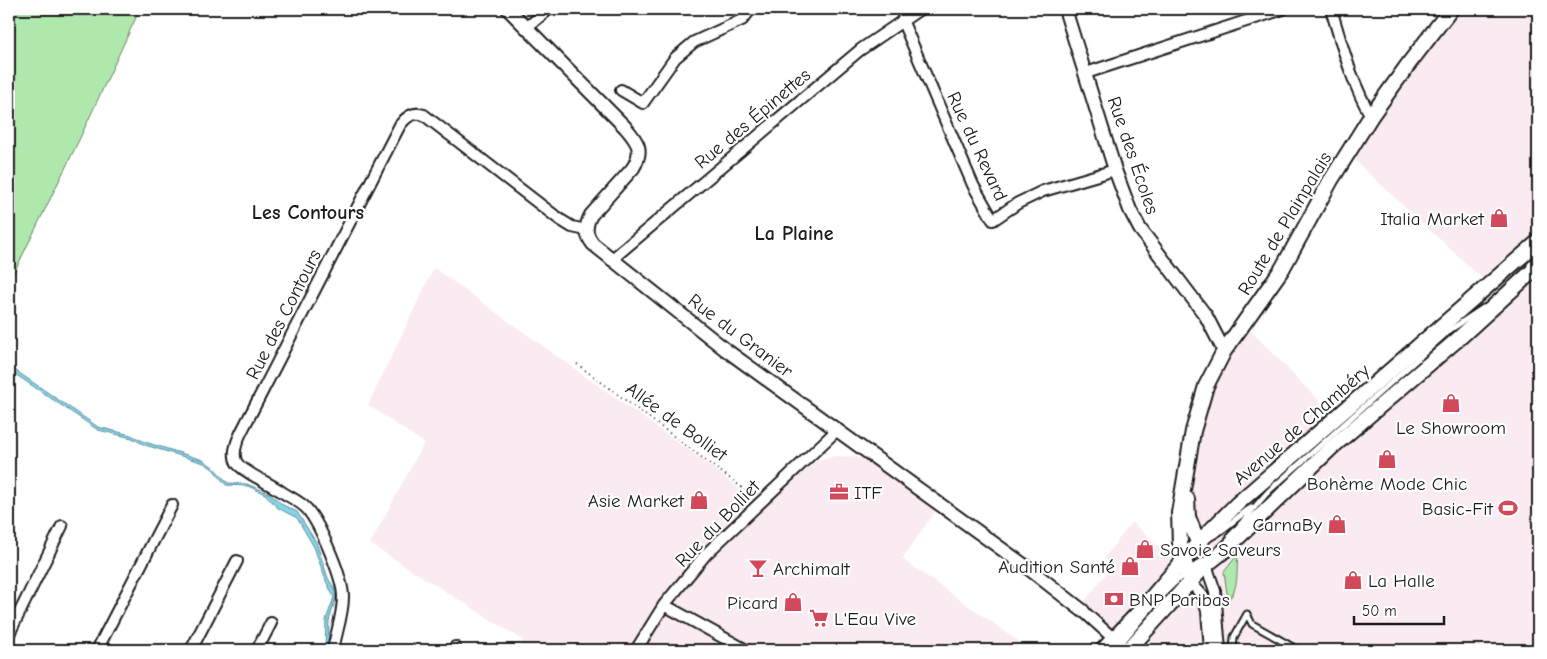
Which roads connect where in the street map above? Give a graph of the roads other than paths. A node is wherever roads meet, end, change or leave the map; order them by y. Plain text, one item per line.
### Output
1 (508, 9) edge
2 (549, 9) edge
3 (751, 9) edge
4 (920, 9) edge
5 (1065, 9) edge
6 (1283, 9) edge
7 (1331, 9) edge
8 (1451, 9) edge
9 (902, 20) junction
10 (526, 28) junction
11 (1086, 72) junction
12 (621, 90) dead end
13 (1372, 116) junction
14 (1115, 170) junction
15 (586, 230) junction
16 (1538, 242) edge
17 (1538, 256) edge
18 (611, 260) junction
19 (1538, 266) edge
20 (1224, 351) junction
21 (836, 431) junction
22 (1185, 473) junction
23 (172, 505) dead end
24 (1253, 507) junction
25 (62, 526) dead end
26 (1199, 542) junction
27 (236, 561) dead end
28 (1205, 562) junction
29 (1187, 571) junction
30 (664, 606) junction
31 (1083, 611) joint
32 (271, 624) dead end
33 (9, 634) edge
34 (1109, 647) edge
35 (97, 650) edge
36 (191, 650) edge
37 (258, 650) edge
38 (334, 650) edge
39 (636, 650) edge
40 (746, 650) edge
41 (1128, 650) edge
42 (1210, 650) edge
43 (1220, 650) edge
44 (1233, 650) edge
45 (1298, 650) edge

1 - 10 street
2 - 10 street
3 - 12 street
4 - 9 street, Rue des Épinettes
5 - 11 street, Rue des Écoles
6 - 11 street
7 - 13 street
8 - 13 main road, Route de Plainpalais
9 - 14 street, Rue du Revard
9 - 18 street, Rue des Épinettes
10 - 15 street
11 - 14 street, Rue des Écoles
13 - 20 main road, Route de Plainpalais
14 - 20 street, Rue des Écoles
15 - 18 street, Rue du Granier
15 - 38 street, Rue des Contours
16 - 26 main road, Avenue de Chambéry
17 - 24 lane
18 - 21 street, Rue du Granier
19 - 28 main road, Avenue de Chambéry
20 - 22 main road, Route de Plainpalais
21 - 30 street, Rue du Bolliet
21 - 31 street, Rue du Granier
22 - 26 main road, Route de Plainpalais
22 - 29 main road, Route de Plainpalais
23 - 35 street
24 - 26 lane
24 - 28 lane
25 - 33 street
26 - 28 main road, Route de Plainpalais
26 - 29 main road, Avenue de Chambéry
27 - 36 street
28 - 29 main road, Avenue de Chambéry
28 - 43 street
29 - 34 main road, Avenue de Chambéry
29 - 41 main road, Avenue de Chambéry
29 - 42 street
30 - 39 street, Rue du Bolliet
30 - 40 street
31 - 34 street, Rue du Granier
32 - 37 street
44 - 45 lane

